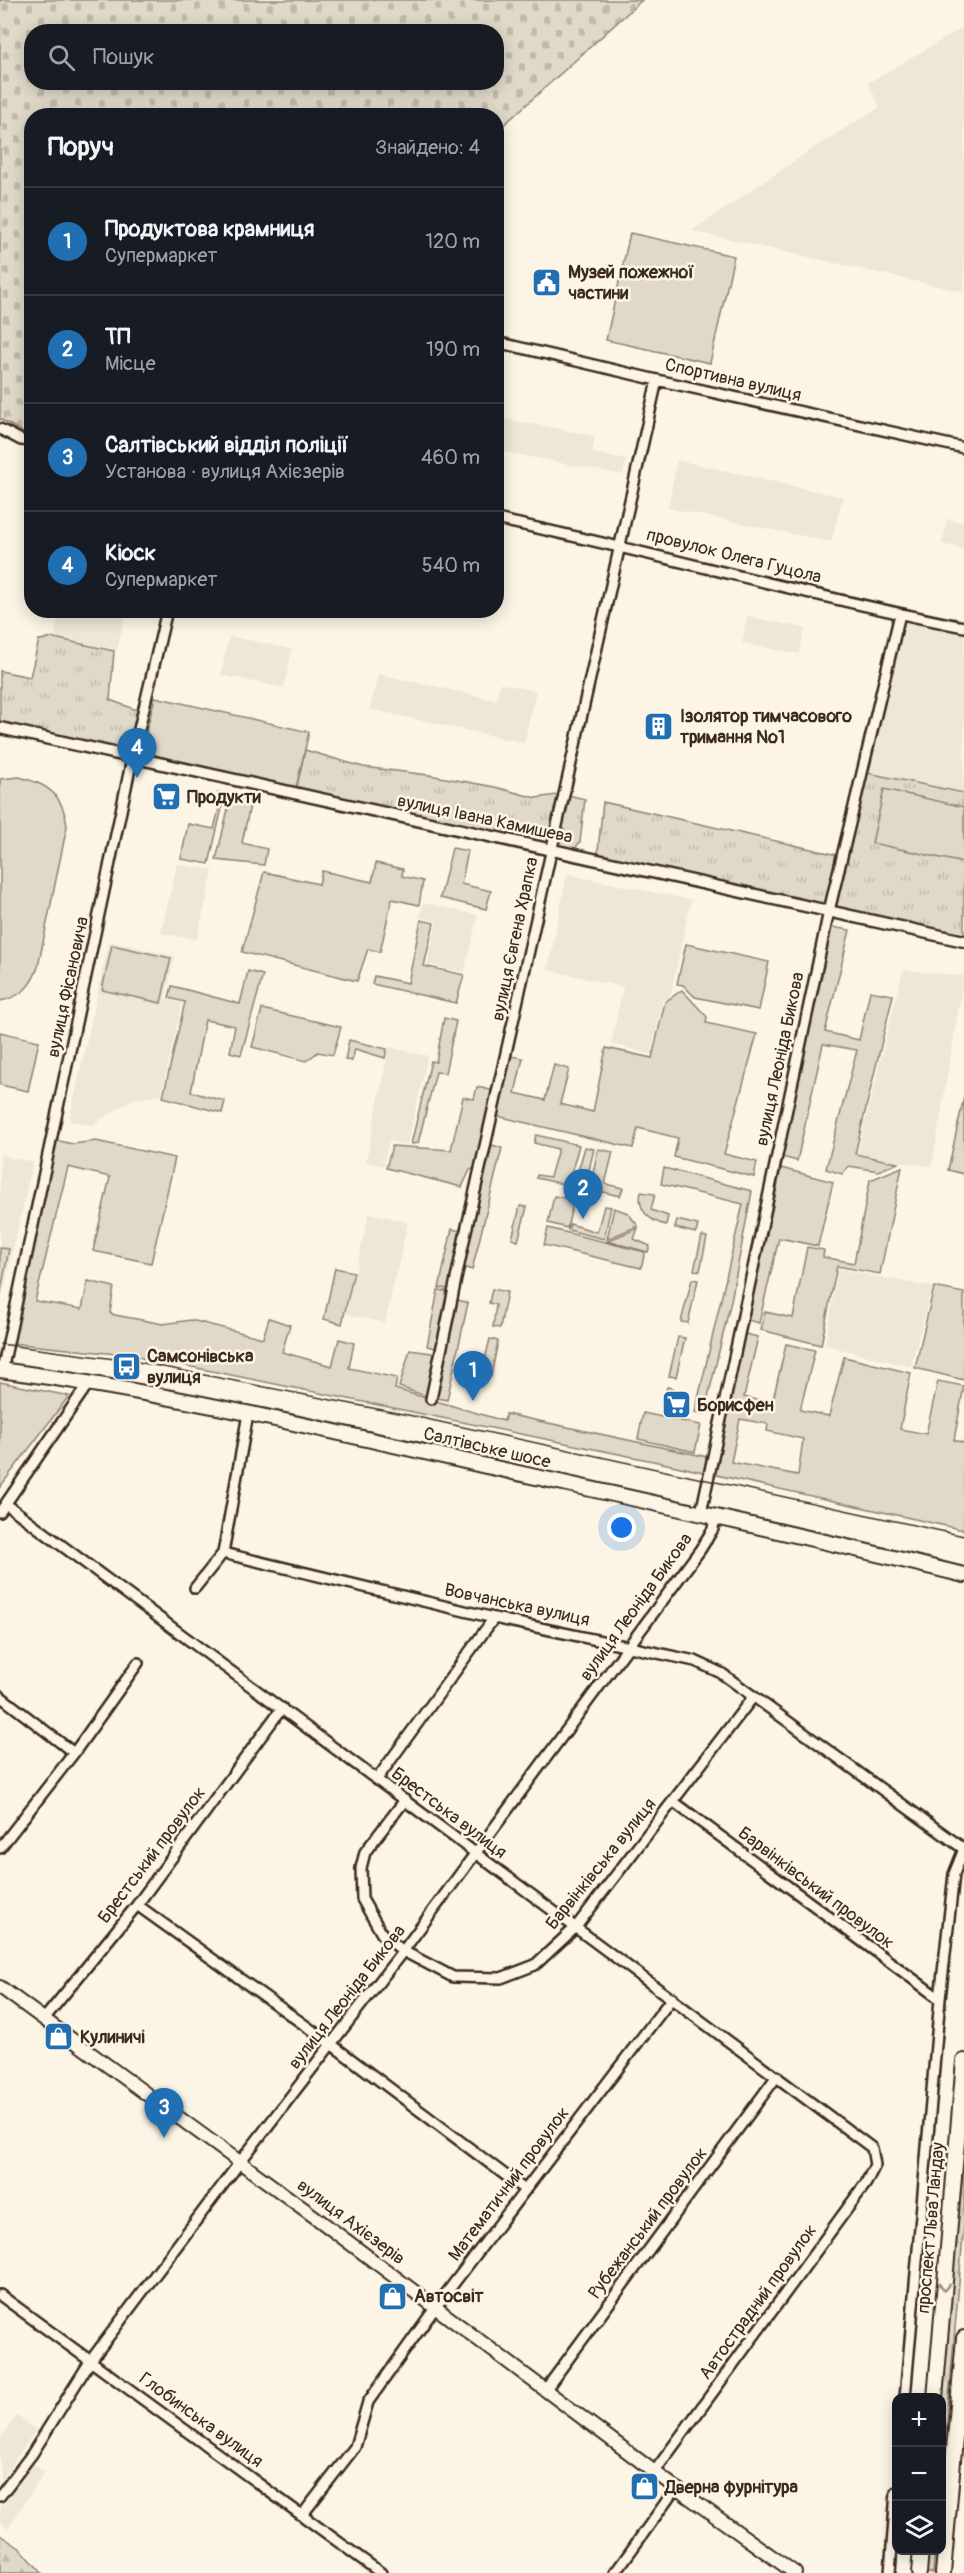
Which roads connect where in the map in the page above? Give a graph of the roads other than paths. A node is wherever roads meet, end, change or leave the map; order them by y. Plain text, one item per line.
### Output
1 (504, 344) edge
2 (657, 380) junction
3 (0, 429) edge
4 (24, 440) edge
5 (964, 448) edge
6 (504, 521) edge
7 (620, 545) junction
8 (900, 614) junction
9 (165, 618) edge
10 (964, 627) edge
11 (0, 729) edge
12 (132, 759) junction
13 (552, 851) junction
14 (829, 911) junction
15 (964, 941) edge
16 (1, 1371) edge
17 (88, 1384) junction
18 (431, 1399) dead end
19 (249, 1414) junction
20 (6, 1504) junction
21 (0, 1512) edge
22 (701, 1513) junction
23 (715, 1516) junction
24 (223, 1553) junction
25 (964, 1575) edge
26 (195, 1588) dead end
27 (494, 1618) junction
28 (629, 1646) junction
29 (138, 1663) dead end
30 (0, 1696) edge
31 (753, 1697) junction
32 (282, 1708) junction
33 (74, 1753) junction
34 (377, 1779) junction
35 (405, 1800) junction
36 (674, 1802) junction
37 (0, 1848) edge
38 (964, 1849) edge
39 (475, 1854) junction
40 (136, 1905) junction
41 (576, 1927) junction
42 (404, 1951) junction
43 (0, 1987) edge
44 (672, 1998) junction
45 (940, 2000) junction
46 (44, 2019) junction
47 (331, 2044) junction
48 (964, 2061) edge
49 (777, 2076) junction
50 (872, 2148) joint
51 (240, 2162) junction
52 (525, 2190) junction
53 (0, 2295) edge
54 (435, 2308) junction
55 (964, 2338) edge
56 (91, 2360) junction
57 (546, 2389) junction
58 (905, 2393) edge
59 (934, 2393) edge
60 (655, 2471) junction
61 (676, 2488) junction
62 (0, 2496) edge
63 (896, 2501) edge
64 (303, 2514) junction
65 (921, 2555) edge
66 (381, 2573) edge
67 (615, 2573) edge
68 (795, 2573) edge
69 (890, 2573) edge
70 (919, 2573) edge
71 (943, 2573) edge

1 - 2 street, Спортивна вулиця
2 - 5 street, Спортивна вулиця
2 - 7 street, вулиця Євгена Храпка
3 - 4 street
6 - 7 street, провулок Олега Гуцола
7 - 8 street, провулок Олега Гуцола
7 - 13 street, вулиця Євгена Храпка
8 - 10 street, провулок Олега Гуцола
8 - 14 street, вулиця Леоніда Бикова
9 - 12 street, вулиця Фісановича
11 - 12 street, вулиця Івана Камишева
12 - 13 street, вулиця Івана Камишева
12 - 16 street, вулиця Фісановича
13 - 14 street, вулиця Івана Камишева
13 - 18 street, вулиця Євгена Храпка
14 - 15 street, вулиця Івана Камишева
14 - 22 street, вулиця Леоніда Бикова
16 - 17 main road, Салтівське шосе
17 - 19 main road, Салтівське шосе
17 - 20 street
19 - 22 main road, Салтівське шосе
19 - 24 street
20 - 21 street
20 - 32 street, Брестська вулиця
22 - 23 main road, Салтівське шосе
23 - 25 main road, Салтівське шосе
23 - 28 street, вулиця Леоніда Бикова
24 - 26 street
24 - 27 street, Вовчанська вулиця
27 - 28 street, Вовчанська вулиця
27 - 34 street
28 - 31 street, Вовчанська вулиця
28 - 39 street, вулиця Леоніда Бикова
29 - 33 street
30 - 33 street
31 - 36 street, Барвінківська вулиця
31 - 38 street, Вовчанська вулиця
32 - 34 street, Брестська вулиця
32 - 40 street, Брестський провулок
33 - 37 street
34 - 35 street, Брестська вулиця
35 - 39 street, Брестська вулиця
35 - 42 street, Барвінківська вулиця
36 - 41 street, Барвінківська вулиця
36 - 45 street, Барвінківський провулок
38 - 45 street
39 - 41 street, Брестська вулиця
39 - 42 street, вулиця Леоніда Бикова
40 - 46 street, Брестський провулок
40 - 47 street
41 - 42 street, Барвінківська вулиця
41 - 44 street, Брестська вулиця
42 - 47 street, вулиця Леоніда Бикова
43 - 46 main road, вулиця Ахієзерів
44 - 49 street, Брестська вулиця
44 - 52 street, Математичний провулок
45 - 58 street
46 - 51 main road, вулиця Ахієзерів
47 - 51 street, вулиця Леоніда Бикова
47 - 52 street
48 -> 59 main road, проспект Льва Ландау
49 - 50 street, Брестська вулиця
49 - 57 street, Рубежанський провулок
50 - 60 street, Автострадний провулок
51 - 54 main road, вулиця Ахієзерів
51 - 56 street, вулиця Леоніда Бикова
52 - 54 street, Математичний провулок
53 - 56 street, Глобинська вулиця
54 - 57 main road, вулиця Ахієзерів
54 - 64 street, Математичний провулок
55 - 71 main road
56 - 62 street, вулиця Леоніда Бикова
56 - 64 street, Глобинська вулиця
57 - 60 main road, вулиця Ахієзерів
60 - 61 main road, вулиця Ахієзерів
61 - 67 street
61 - 68 main road, вулиця Ахієзерів
63 - 69 street
64 - 66 street, Глобинська вулиця
65 - 70 main road

